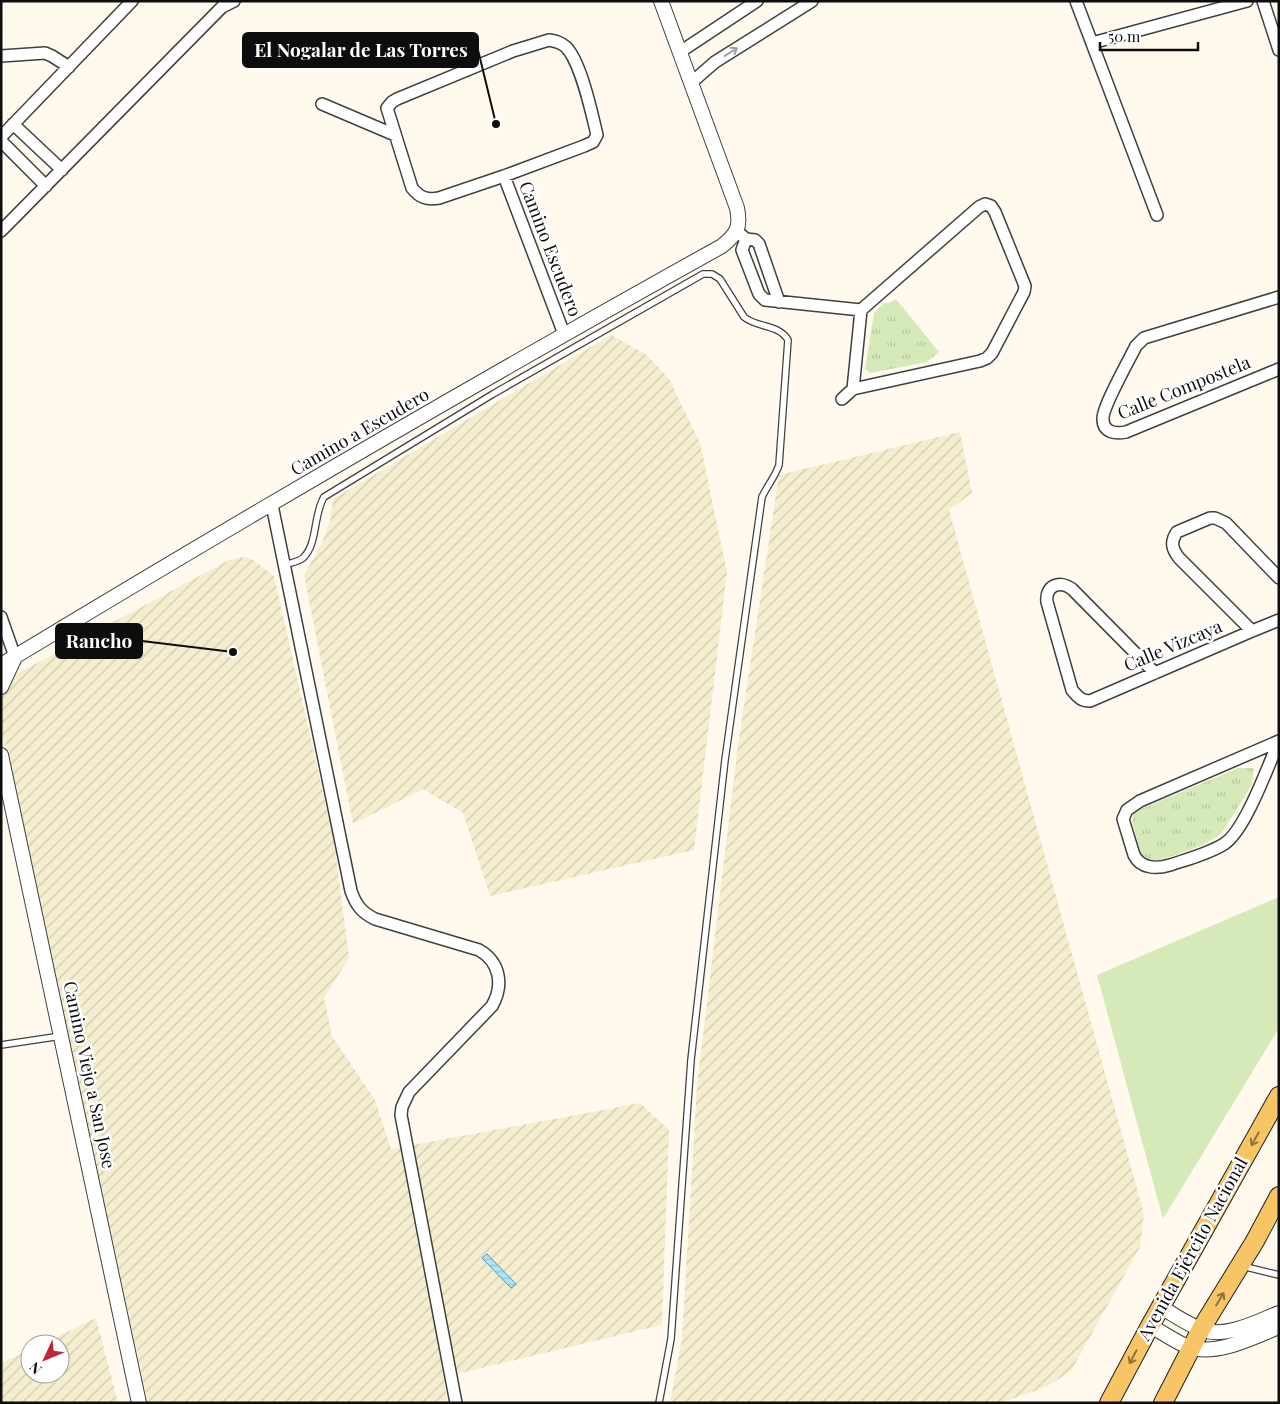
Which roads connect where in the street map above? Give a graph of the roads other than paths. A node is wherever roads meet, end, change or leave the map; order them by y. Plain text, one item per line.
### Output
1 (132, 1) edge
2 (234, 1) edge
3 (661, 1) edge
4 (757, 1) edge
5 (1076, 1) edge
6 (1247, 1) edge
7 (1263, 1) edge
8 (806, 3) edge
9 (1092, 43) junction
10 (1279, 50) edge
11 (680, 52) junction
12 (1, 56) edge
13 (69, 67) junction
14 (692, 82) junction
15 (322, 104) dead end
16 (13, 124) junction
17 (395, 135) junction
18 (1, 137) edge
19 (1, 141) edge
20 (62, 170) junction
21 (504, 176) junction
22 (46, 186) junction
23 (1158, 215) dead end
24 (1, 231) edge
25 (741, 235) junction
26 (1279, 297) edge
27 (779, 302) junction
28 (861, 310) junction
29 (564, 334) junction
30 (1279, 369) edge
31 (853, 389) junction
32 (842, 399) dead end
33 (272, 505) junction
34 (284, 565) junction
35 (1279, 578) edge
36 (1, 617) edge
37 (1279, 620) edge
38 (1252, 632) junction
39 (5, 662) edge
40 (1155, 673) junction
41 (1, 686) edge
42 (1279, 741) edge
43 (1, 755) edge
44 (6, 798) edge
45 (61, 1036) junction
46 (1, 1045) edge
47 (1279, 1096) edge
48 (1279, 1196) edge
49 (1240, 1266) junction
50 (1278, 1275) edge
51 (1161, 1307) junction
52 (1279, 1313) edge
53 (1150, 1326) junction
54 (1279, 1327) edge
55 (1201, 1329) junction
56 (1191, 1348) junction
57 (140, 1403) edge
58 (456, 1403) edge
59 (659, 1403) edge
60 (1109, 1403) edge
61 (1163, 1403) edge

1 - 13 street
2 - 20 street
3 - 11 street
4 - 11 street
5 - 9 street
6 - 9 street
7 - 10 street
14 -> 8 street
9 - 23 street
11 - 14 street
12 - 13 street
13 - 16 street
14 - 25 street
15 - 17 street
16 - 18 street
16 - 20 street
17 - 21 street, Camino Escudero
17 - 21 street, Camino Escudero
19 - 22 street
20 - 22 street
21 - 29 street, Camino Escudero
22 - 24 street
25 - 27 street
25 - 27 street
25 - 29 street, Camino a Escudero
26 - 30 street, Calle Compostela
27 - 28 street
28 - 31 street
28 - 31 street
29 - 33 street, Camino a Escudero
31 - 32 street
33 - 34 street
33 - 39 street, Camino a Escudero
34 - 58 street
34 - 59 lane
35 - 38 street
36 - 39 street
37 - 38 street, Calle Vizcaya
38 - 40 street, Calle Vizcaya
39 - 41 street
40 - 40 street, Calle Vizcaya
42 - 42 street
43 - 44 street, Camino Viejo a San Jose
44 - 45 street, Camino Viejo a San Jose
45 - 46 lane
45 - 57 street, Camino Viejo a San Jose
47 -> 51 main road, Avenida Ejército Nacional
48 - 49 main road
49 - 50 lane
55 -> 49 main road
51 - 53 main road, Avenida Ejército Nacional
51 - 55 street
52 - 55 street
53 - 56 street
53 -> 60 main road, Avenida Ejército Nacional
54 - 56 street
55 - 56 main road
56 - 61 main road

